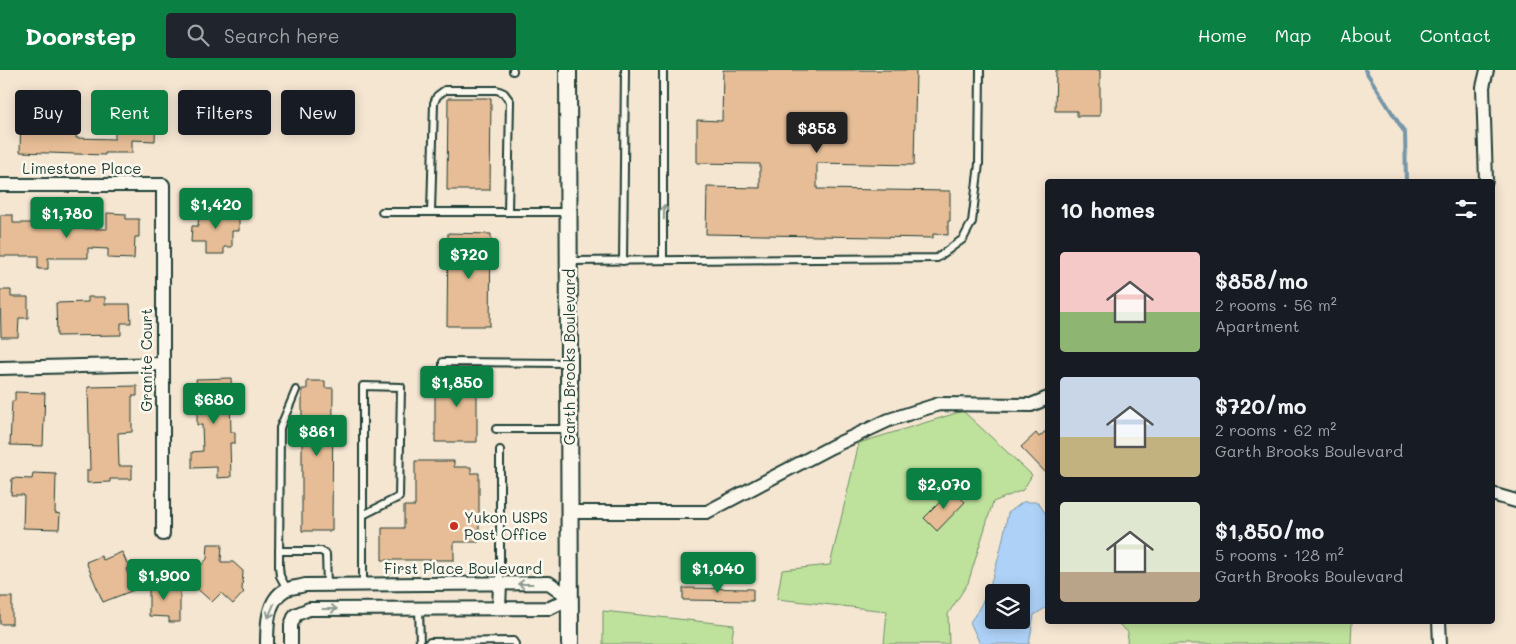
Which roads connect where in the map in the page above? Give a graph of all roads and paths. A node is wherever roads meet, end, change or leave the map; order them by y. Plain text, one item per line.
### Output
1 (568, 70) edge
2 (625, 70) edge
3 (663, 70) edge
4 (980, 70) edge
5 (1487, 70) edge
6 (1486, 179) edge
7 (0, 185) edge
8 (163, 185) joint
9 (382, 212) dead end
10 (431, 212) junction
11 (508, 212) junction
12 (568, 212) junction
13 (663, 260) junction
14 (568, 261) junction
15 (623, 261) junction
16 (569, 363) junction
17 (163, 364) junction
18 (0, 368) edge
19 (443, 384) dead end
20 (296, 390) dead end
21 (1045, 399) edge
22 (496, 429) dead end
23 (569, 429) junction
24 (500, 450) dead end
25 (1495, 495) edge
26 (1516, 501) edge
27 (569, 512) junction
28 (363, 515) junction
29 (162, 534) dead end
30 (279, 551) junction
31 (500, 584) junction
32 (327, 585) junction
33 (363, 585) junction
34 (287, 589) junction
35 (570, 598) junction
36 (419, 608) junction
37 (499, 608) junction
38 (363, 609) junction
39 (1439, 624) edge
40 (477, 643) edge
41 (267, 644) edge
42 (291, 644) edge
43 (420, 644) edge
44 (427, 644) edge
45 (515, 644) edge
46 (570, 644) edge
47 (1440, 644) edge

1 - 12 street, Garth Brooks Boulevard
2 - 15 lane
13 -> 3 lane
4 - 13 lane
5 - 6 street
7 - 8 street, Limestone Place
8 - 17 street, Granite Court
9 - 10 lane
10 - 11 lane
10 - 11 lane
11 - 12 lane
12 - 14 street, Garth Brooks Boulevard
13 - 15 lane
14 - 15 lane
14 - 16 street, Garth Brooks Boulevard
16 - 19 lane
16 - 23 street, Garth Brooks Boulevard
17 - 18 street
17 - 29 street, Granite Court
20 - 30 lane
21 - 27 street
22 - 23 lane
23 - 27 street, Garth Brooks Boulevard
24 - 31 lane
25 - 26 street
27 - 35 street, Garth Brooks Boulevard
28 - 28 lane
28 - 33 lane
30 - 32 lane
30 - 34 lane
31 - 33 street, First Place Boulevard
35 -> 31 street, First Place Boulevard
31 - 37 street
32 - 33 street, First Place Boulevard
32 - 34 street, First Place Boulevard
33 - 38 street
34 -> 41 street
35 - 37 street
35 - 46 street, Garth Brooks Boulevard
36 - 37 street
36 - 38 street
36 - 43 lane
42 -> 38 street
39 - 47 street
40 - 44 lane
40 - 45 lane

